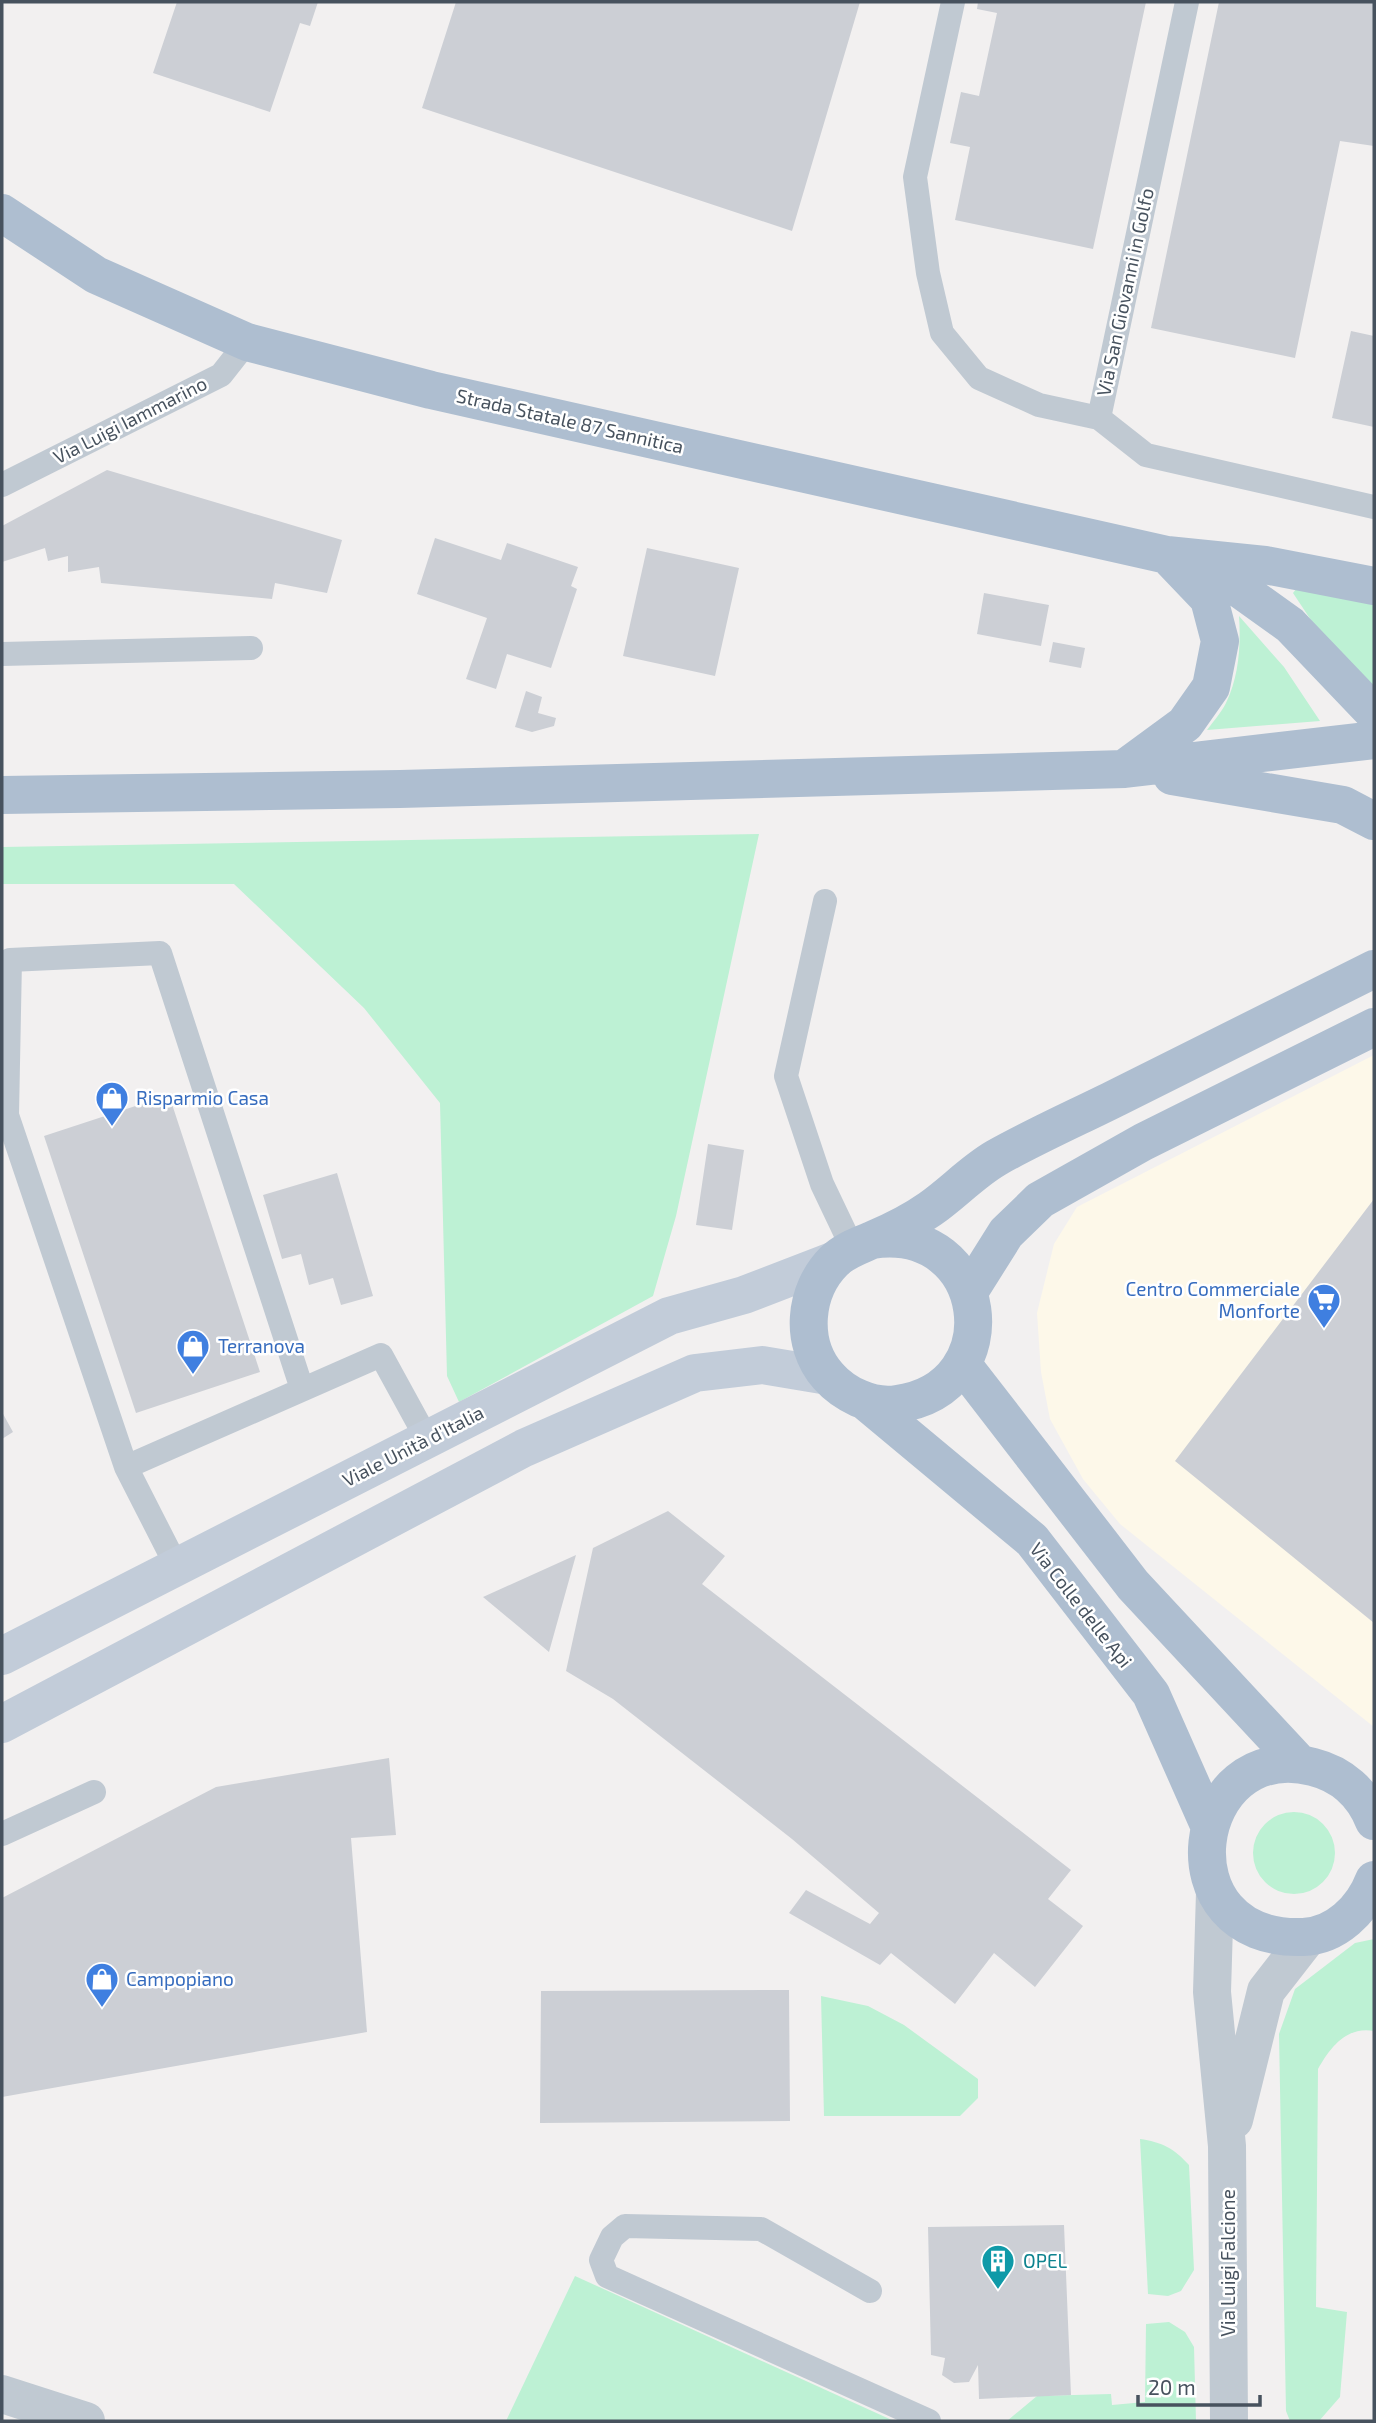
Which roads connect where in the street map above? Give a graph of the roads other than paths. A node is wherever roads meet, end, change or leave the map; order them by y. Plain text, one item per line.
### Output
1 (953, 2) edge
2 (1187, 2) edge
3 (2, 213) edge
4 (247, 342) junction
5 (1099, 418) junction
6 (2, 485) edge
7 (1374, 507) edge
8 (1167, 555) junction
9 (1374, 586) edge
10 (251, 648) dead end
11 (2, 654) edge
12 (1374, 713) edge
13 (1374, 740) edge
14 (1125, 769) junction
15 (2, 795) edge
16 (1374, 821) edge
17 (825, 901) dead end
18 (6, 953) edge
19 (1374, 969) edge
20 (1374, 1027) edge
21 (853, 1249) junction
22 (969, 1292) junction
23 (963, 1365) junction
24 (828, 1376) junction
25 (302, 1389) junction
26 (864, 1401) junction
27 (427, 1439) junction
28 (126, 1467) junction
29 (177, 1567) junction
30 (2, 1656) edge
31 (2, 1724) edge
32 (1299, 1763) junction
33 (94, 1792) dead end
34 (1373, 1814) edge
35 (1209, 1825) junction
36 (2, 1834) edge
37 (1374, 1880) edge
38 (1215, 1892) junction
39 (1341, 1926) edge
40 (1227, 2146) junction
41 (870, 2291) dead end
42 (2, 2394) edge
43 (86, 2421) edge
44 (929, 2421) edge
45 (1229, 2421) edge

1 - 5 lane
2 - 5 lane, Via San Giovanni in Golfo
3 - 4 main road, Strada Statale 87 Sannitica
4 - 6 lane, Via Luigi Iammarino
4 - 8 main road, Strada Statale 87 Sannitica
5 - 7 lane, Via San Giovanni in Golfo
8 - 9 main road, Strada Statale 87 Sannitica
8 - 12 main road, Strada Statale 87 Sannitica
8 - 14 main road
10 - 11 lane
13 - 14 main road
14 - 15 main road
14 - 16 main road
17 - 21 lane
18 - 25 lane
18 - 28 lane
19 - 21 main road
20 - 22 main road
21 - 22 main road
21 - 24 main road
21 - 27 street, Viale Unità d'Italia
22 - 23 main road
23 - 26 main road
23 - 32 main road
24 - 26 main road
24 - 31 street
25 - 27 lane
25 - 28 lane
26 - 35 main road, Via Colle delle Api
27 - 29 street, Viale Unità d'Italia
28 - 29 lane
29 - 30 street, Viale Unità d'Italia
32 - 34 main road
32 - 35 main road
33 - 36 lane
35 - 38 main road
37 - 39 main road
38 - 39 main road
38 - 40 street, Via Luigi Falcione
39 - 40 street, Via Luigi Falcione
40 - 45 street, Via Luigi Falcione
41 - 44 lane
42 - 43 street

